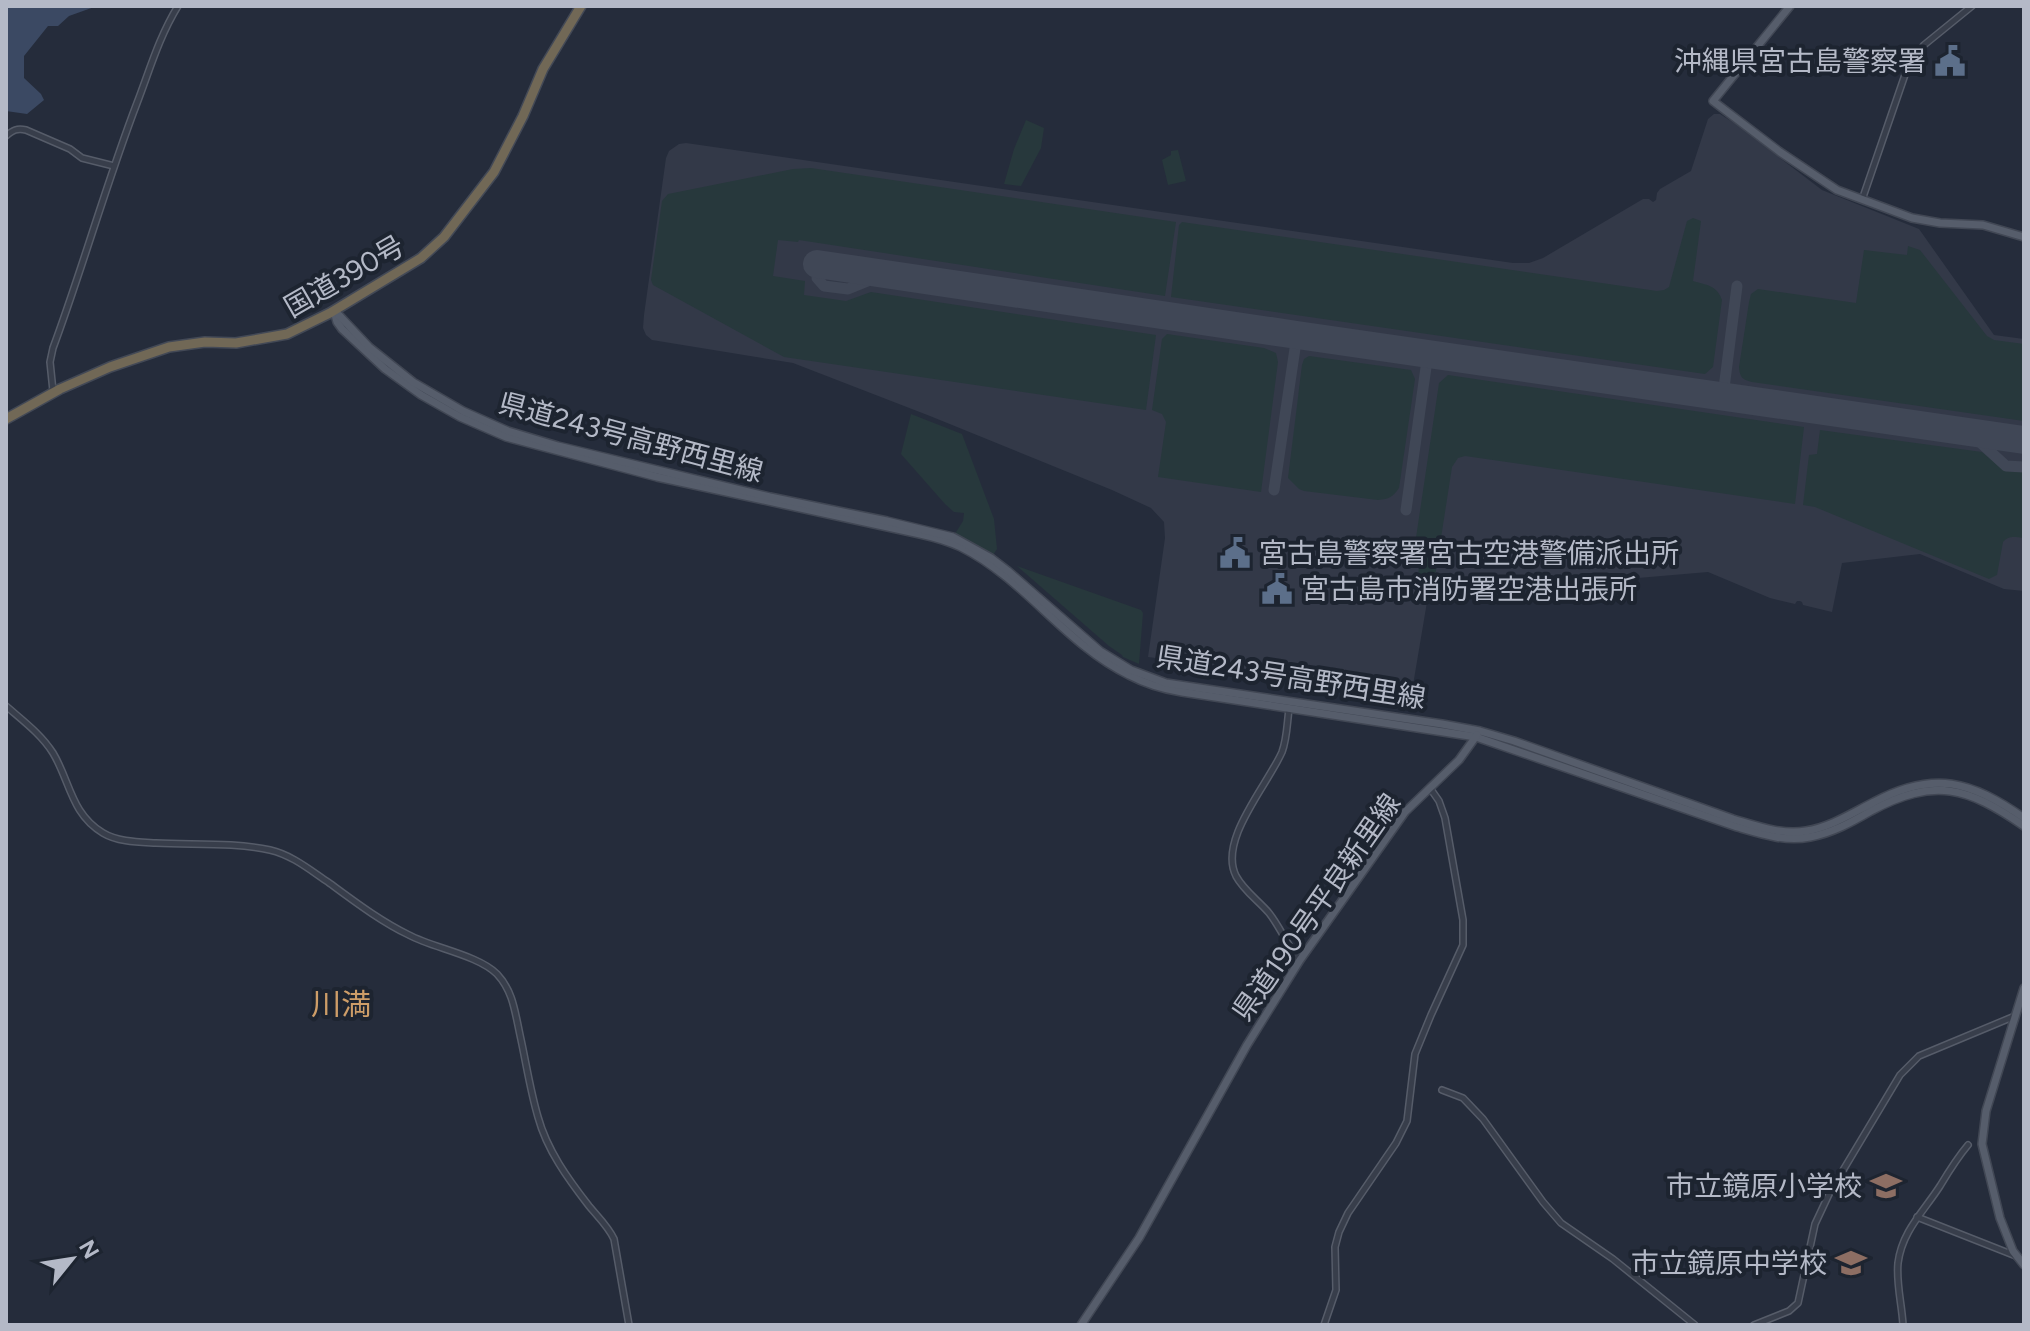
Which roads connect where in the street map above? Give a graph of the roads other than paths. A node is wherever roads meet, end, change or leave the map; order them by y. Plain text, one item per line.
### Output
1 (178, 6) edge
2 (581, 6) edge
3 (1790, 6) edge
4 (1972, 6) edge
5 (6, 136) edge
6 (114, 166) junction
7 (1862, 200) junction
8 (2024, 237) edge
9 (334, 311) junction
10 (53, 392) junction
11 (6, 419) edge
12 (6, 706) edge
13 (1289, 709) junction
14 (1478, 734) junction
15 (1430, 788) junction
16 (2024, 818) edge
17 (2024, 826) edge
18 (1300, 960) junction
19 (2024, 988) edge
20 (2015, 1016) junction
21 (1442, 1090) dead end
22 (1968, 1145) dead end
23 (1917, 1217) junction
24 (2017, 1256) junction
25 (2024, 1265) edge
26 (629, 1325) edge
27 (1081, 1325) edge
28 (1324, 1325) edge
29 (1695, 1325) edge
30 (1754, 1325) edge
31 (1903, 1325) edge

1 - 6 street
2 - 9 highway, 国道390号
3 - 7 main road
4 - 7 street
5 - 6 street
6 - 10 street
7 - 8 main road
9 - 10 highway, 国道390号
9 - 13 main road, 県道243号高野西里線
9 - 14 main road, 県道243号高野西里線
10 - 11 highway, 国道390号
12 - 26 street
13 - 14 main road, 県道243号高野西里線
13 - 18 street
14 - 15 main road, 県道190号平良新里線
14 - 16 main road
14 - 17 main road
15 - 18 main road, 県道190号平良新里線
15 - 28 street
18 - 27 main road, 県道190号平良新里線
19 - 20 main road
20 - 24 main road
20 - 30 street
21 - 29 street
22 - 23 street
23 - 24 street
23 - 31 street
24 - 25 main road

